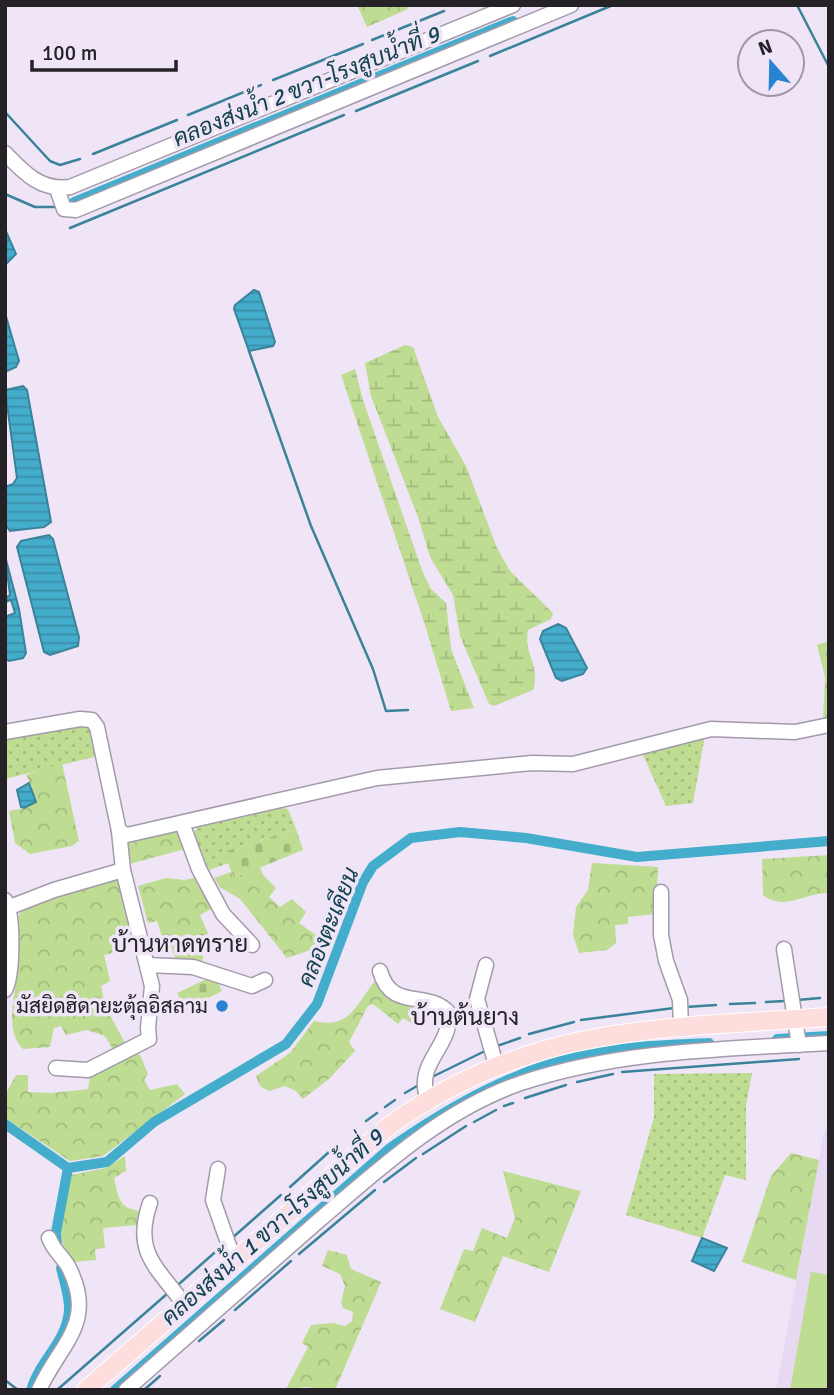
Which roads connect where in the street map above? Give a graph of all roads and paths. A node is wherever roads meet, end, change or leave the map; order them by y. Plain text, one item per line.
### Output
1 (513, 5) edge
2 (571, 5) edge
3 (5, 153) edge
4 (57, 189) junction
5 (829, 725) edge
6 (5, 732) edge
7 (181, 823) junction
8 (119, 831) junction
9 (123, 870) junction
10 (661, 892) dead end
11 (8, 904) edge
12 (252, 945) dead end
13 (784, 949) dead end
14 (147, 965) junction
15 (486, 965) dead end
16 (380, 971) dead end
17 (265, 980) dead end
18 (5, 990) edge
19 (681, 1027) junction
20 (821, 1032) edge
21 (797, 1034) junction
22 (606, 1048) junction
23 (496, 1065) junction
24 (56, 1068) dead end
25 (482, 1087) junction
26 (428, 1100) junction
27 (218, 1169) dead end
28 (150, 1203) dead end
29 (49, 1238) dead end
30 (234, 1260) junction
31 (184, 1304) junction
32 (39, 1390) edge
33 (86, 1390) edge
34 (126, 1390) edge

1 - 4 street
2 - 4 street
3 - 4 street
5 - 7 street
6 - 8 street
7 - 8 street
7 - 12 street
8 - 9 street
9 - 11 street
9 - 14 street
10 - 19 street
11 - 18 street
13 - 21 street
14 - 17 street
14 - 24 street
15 - 23 street
16 - 26 street
19 - 21 main road
19 - 22 main road
20 - 21 main road
20 - 21 street
21 - 22 street
22 - 23 main road
22 - 25 street
23 - 25 main road
25 - 26 main road
25 - 34 street
26 - 30 main road
27 - 30 street
28 - 31 street
29 - 32 street
30 - 31 main road
31 - 33 main road

